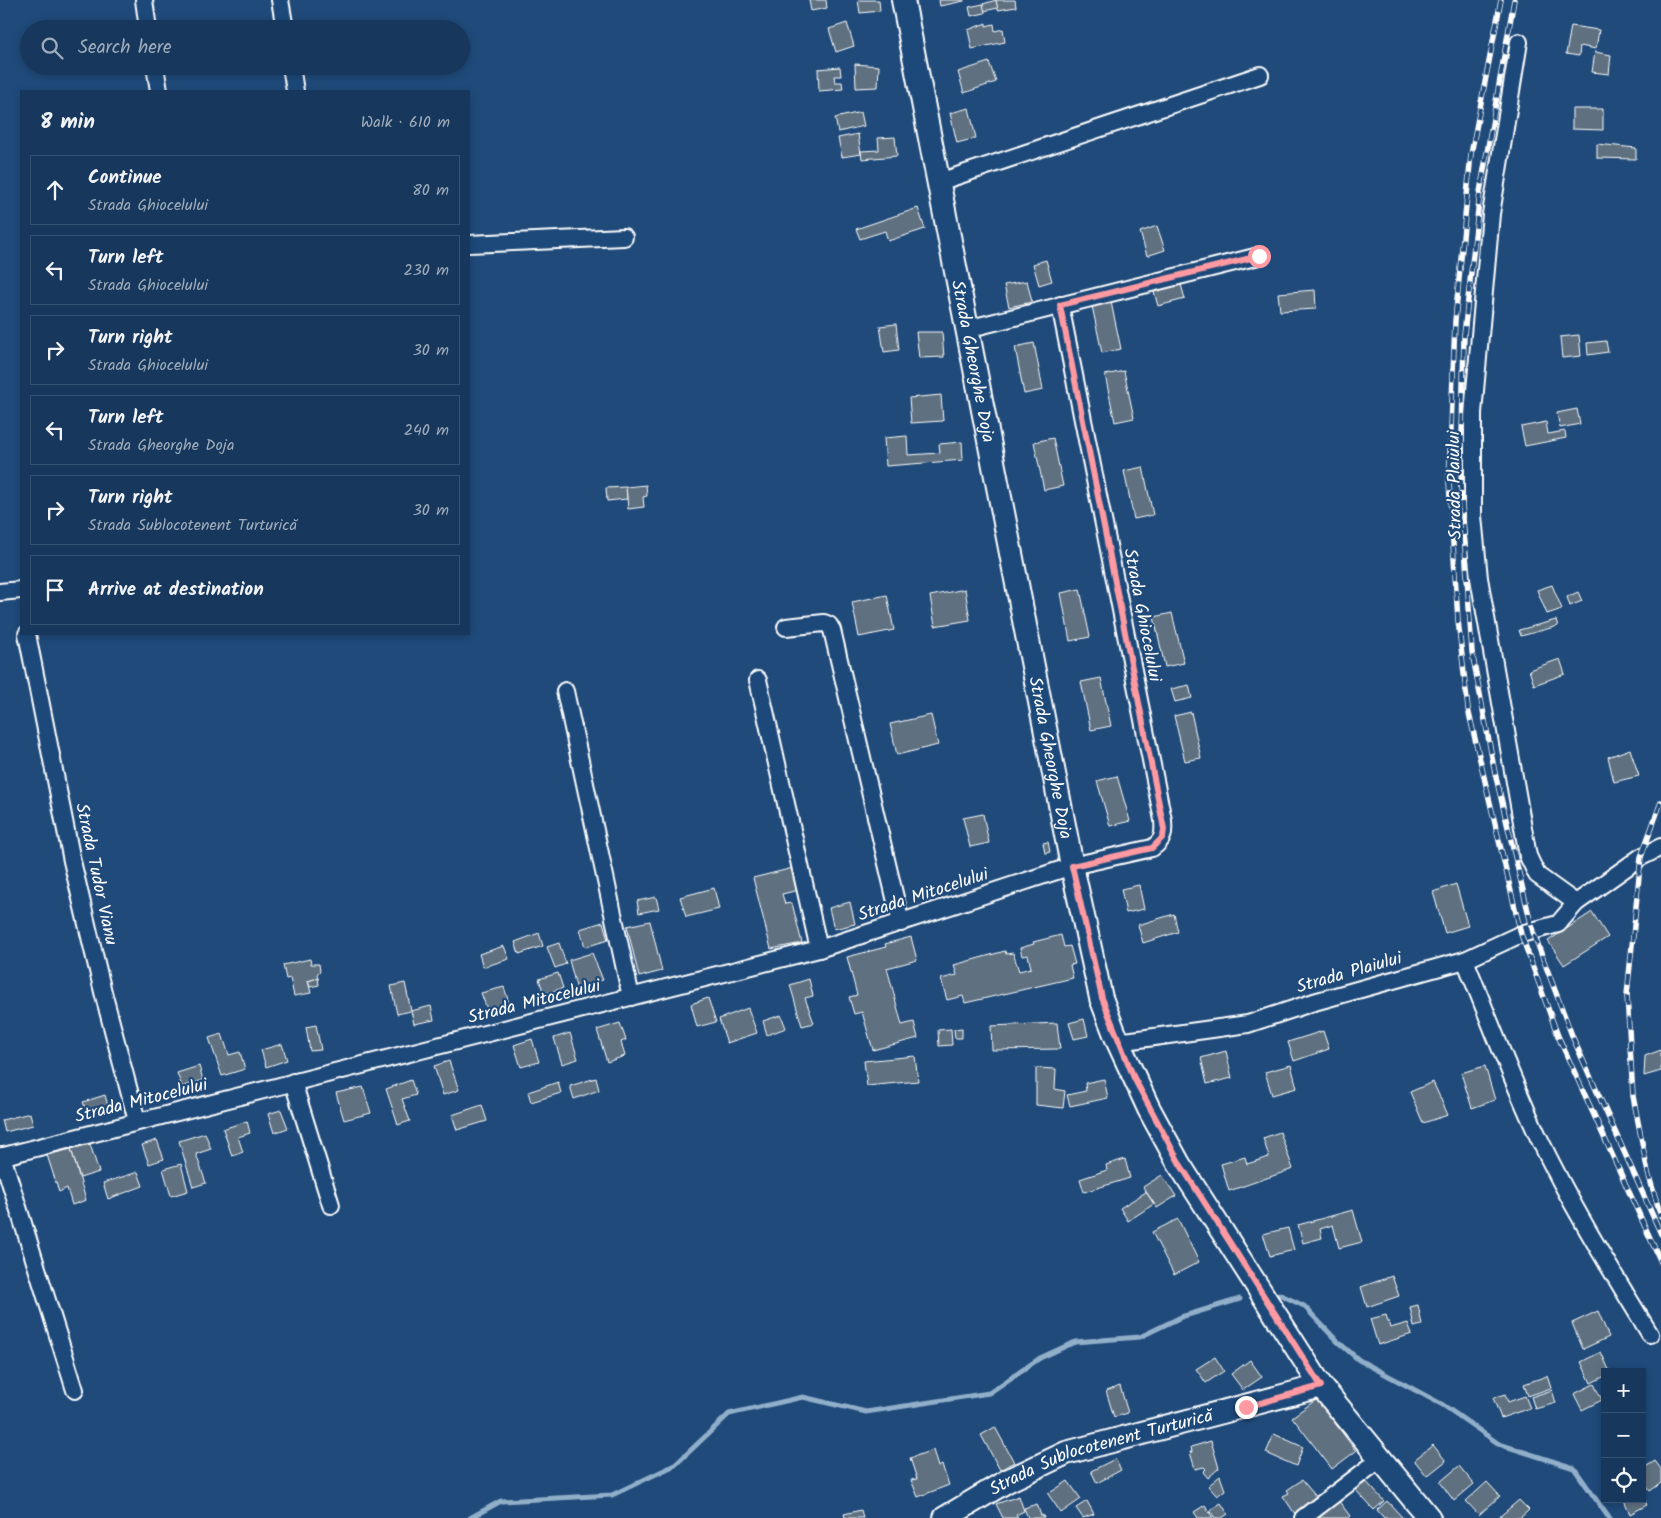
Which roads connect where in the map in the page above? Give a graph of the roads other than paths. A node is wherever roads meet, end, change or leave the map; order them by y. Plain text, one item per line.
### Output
1 (144, 0) edge
2 (280, 0) edge
3 (903, 0) edge
4 (147, 20) edge
5 (283, 20) edge
6 (1519, 42) dead end
7 (156, 75) edge
8 (292, 75) edge
9 (1260, 75) dead end
10 (159, 90) edge
11 (295, 90) edge
12 (938, 182) junction
13 (624, 237) dead end
14 (470, 244) edge
15 (1259, 256) dead end
16 (1060, 305) junction
17 (967, 329) junction
18 (0, 592) edge
19 (20, 594) edge
20 (786, 627) dead end
21 (27, 635) edge
22 (758, 680) dead end
23 (565, 691) dead end
24 (1661, 847) edge
25 (1072, 866) junction
26 (1576, 903) junction
27 (901, 923) junction
28 (819, 949) junction
29 (1466, 960) junction
30 (631, 997) junction
31 (1118, 1042) junction
32 (293, 1082) junction
33 (138, 1121) junction
34 (1, 1156) edge
35 (331, 1205) dead end
36 (1650, 1334) dead end
37 (1321, 1386) junction
38 (75, 1390) dead end
39 (1379, 1460) junction
40 (945, 1518) edge
41 (1303, 1518) edge
42 (1429, 1518) edge

1 - 4 street
2 - 5 street
3 - 12 main road, Strada Gheorghe Doja
6 - 26 street, Strada Plaiului
7 - 10 street
8 - 11 street
9 - 12 street
12 - 17 main road, Strada Gheorghe Doja
13 - 14 street
15 - 16 street
16 - 17 street
16 - 25 street, Strada Ghiocelului
17 - 25 main road, Strada Gheorghe Doja
18 - 19 street
20 - 27 street
21 - 33 street, Strada Tudor Vianu
22 - 28 street
23 - 30 street
24 - 26 street, Strada Plaiului
25 - 27 street, Strada Mitocelului
25 - 31 main road, Strada Gheorghe Doja
26 - 29 street, Strada Plaiului
27 - 28 street, Strada Mitocelului
28 - 30 street, Strada Mitocelului
29 - 31 street, Strada Plaiului
29 - 36 street
30 - 32 street, Strada Mitocelului
31 - 37 main road, Strada Gheorghe Doja
32 - 33 street, Strada Mitocelului
32 - 35 street
33 - 34 street, Strada Mitocelului
34 - 38 street
37 - 39 main road, Strada Gheorghe Doja
37 - 40 main road, Strada Sublocotenent Turturică
39 - 41 street
39 - 42 main road, Strada Gheorghe Doja

